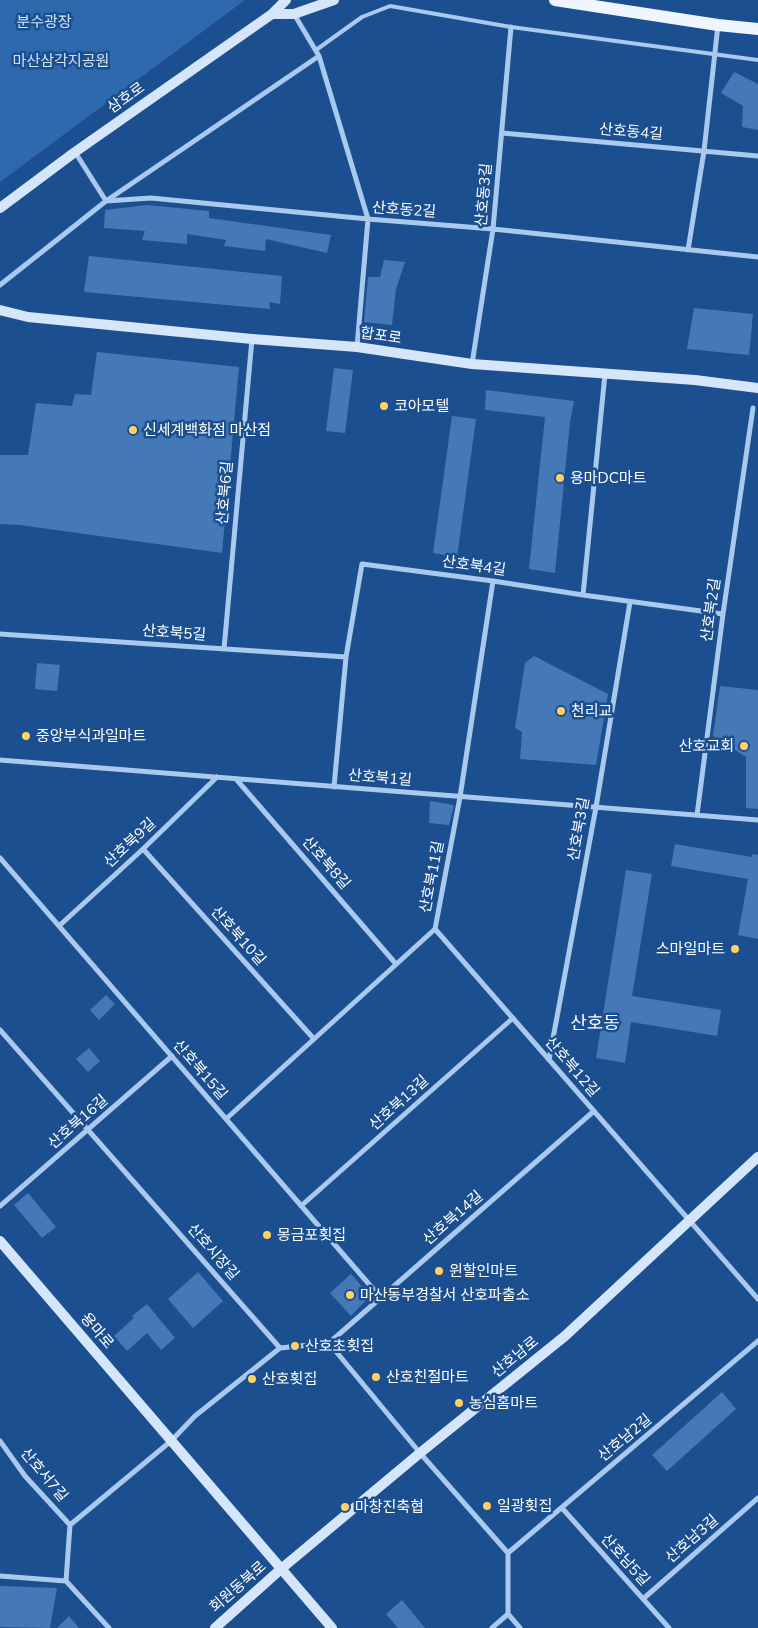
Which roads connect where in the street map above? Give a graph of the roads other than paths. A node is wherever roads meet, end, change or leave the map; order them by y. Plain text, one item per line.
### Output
1 (286, 0) edge
2 (334, 0) edge
3 (554, 0) edge
4 (272, 14) junction
5 (294, 14) junction
6 (718, 25) junction
7 (511, 27) junction
8 (758, 29) edge
9 (316, 50) junction
10 (715, 53) junction
11 (319, 56) junction
12 (758, 60) edge
13 (502, 133) junction
14 (704, 151) junction
15 (75, 152) junction
16 (758, 156) edge
17 (17, 196) junction
18 (106, 201) junction
19 (0, 204) edge
20 (0, 208) edge
21 (368, 219) junction
22 (494, 229) junction
23 (688, 250) junction
24 (758, 257) edge
25 (0, 285) edge
26 (0, 310) edge
27 (252, 339) junction
28 (357, 347) junction
29 (472, 364) junction
30 (605, 373) junction
31 (758, 388) edge
32 (753, 408) dead end
33 (493, 581) junction
34 (583, 595) junction
35 (630, 602) junction
36 (723, 614) junction
37 (0, 634) edge
38 (224, 649) junction
39 (346, 657) junction
40 (0, 760) edge
41 (217, 777) junction
42 (236, 779) junction
43 (334, 786) junction
44 (460, 797) junction
45 (596, 808) junction
46 (698, 815) junction
47 (758, 820) edge
48 (143, 849) junction
49 (0, 858) edge
50 (59, 926) junction
51 (435, 929) junction
52 (396, 964) junction
53 (513, 1018) junction
54 (0, 1030) edge
55 (314, 1038) junction
56 (172, 1056) junction
57 (549, 1060) junction
58 (594, 1111) junction
59 (226, 1119) junction
60 (88, 1130) junction
61 (758, 1157) edge
62 (0, 1206) edge
63 (301, 1206) junction
64 (690, 1220) junction
65 (0, 1241) edge
66 (381, 1298) junction
67 (758, 1299) edge
68 (758, 1341) edge
69 (329, 1344) junction
70 (280, 1348) junction
71 (171, 1440) junction
72 (0, 1441) edge
73 (420, 1453) junction
74 (758, 1498) edge
75 (562, 1508) junction
76 (70, 1525) junction
77 (508, 1553) junction
78 (281, 1570) junction
79 (0, 1576) edge
80 (66, 1582) junction
81 (643, 1599) junction
82 (508, 1614) junction
83 (108, 1628) edge
84 (215, 1628) edge
85 (332, 1628) edge
86 (492, 1628) edge
87 (520, 1628) edge
88 (669, 1628) edge

1 - 4 main road, 삼호로
2 - 5 main road
3 - 6 main road
4 - 5 main road
4 - 15 main road, 삼호로
5 - 9 street
6 - 8 main road
6 - 10 street
7 - 9 lane
7 - 10 lane
7 - 13 street, 산호동3길
9 - 11 street
10 - 12 lane
10 - 14 street
11 - 18 street
11 - 21 street
13 - 14 street, 산호동4길
13 - 22 street, 산호동3길
14 - 16 street, 산호동4길
14 - 23 street
15 - 17 main road, 삼호로
15 - 18 street
17 - 19 main road
17 - 20 main road, 삼호로
18 - 21 street, 산호동2길
18 - 25 street
21 - 22 street, 산호동2길
21 - 28 street
22 - 23 street, 산호동2길
22 - 29 street, 산호동3길
23 - 24 street, 산호동2길
26 - 27 main road, 합포로
27 - 28 main road, 합포로
27 - 38 street, 산호북6길
28 - 29 main road, 합포로
29 - 30 main road, 합포로
30 - 31 main road, 합포로
30 - 34 street
32 - 36 street, 산호북2길
33 - 34 street, 산호북4길
33 - 39 street, 산호북4길
33 - 44 street, 산호북11길
34 - 35 street, 산호북4길
35 - 36 street, 산호북4길
35 - 45 street, 산호북3길
36 - 46 street, 산호북2길
37 - 38 street, 산호북5길
38 - 39 street, 산호북5길
39 - 43 street, 산호북4길
40 - 41 street, 산호북1길
41 - 42 street, 산호북1길
41 - 48 street, 산호북9길
42 - 43 street, 산호북1길
42 - 52 street, 산호북8길
43 - 44 street, 산호북1길
44 - 45 street, 산호북1길
44 - 51 street, 산호북11길
45 - 46 street, 산호북1길
45 - 57 street, 산호북3길
46 - 47 street, 산호북1길
48 - 50 street, 산호북9길
48 - 55 street, 산호북10길
49 - 50 street, 산호북15길
50 - 56 street, 산호북15길
51 - 52 street, 산호북11길
51 - 53 street, 산호북12길
52 - 55 street, 산호북11길
53 - 57 street, 산호북12길
53 - 63 street, 산호북13길
54 - 60 street, 산호시장길
55 - 59 street, 산호북11길
56 - 59 street, 산호북15길
56 - 60 street, 산호북16길
57 - 58 street, 산호북12길
58 - 64 street, 산호북12길
58 - 66 street, 산호북14길
59 - 63 street, 산호북15길
60 - 62 street, 산호북16길
60 - 70 street, 산호시장길
61 - 64 main road, 산호남로
63 - 66 street, 산호북15길
64 - 67 street, 산호북12길
64 - 73 main road, 산호남로
65 - 71 main road, 용마로
66 - 69 street, 산호북14길
68 - 75 street, 산호남2길
69 - 70 street
69 - 73 street
70 - 71 street
71 - 76 street
71 - 78 main road, 용마로
72 - 76 street, 산호서7길
73 - 77 street
73 - 78 main road, 산호남로
74 - 81 street, 산호남3길
75 - 77 street, 산호남2길
75 - 81 street, 산호남5길
76 - 80 street
77 - 82 street
78 - 84 main road, 회원동북로
78 - 85 main road, 용마로
79 - 80 street
80 - 83 street
81 - 88 street, 산호남5길
82 - 86 street
82 - 87 street

